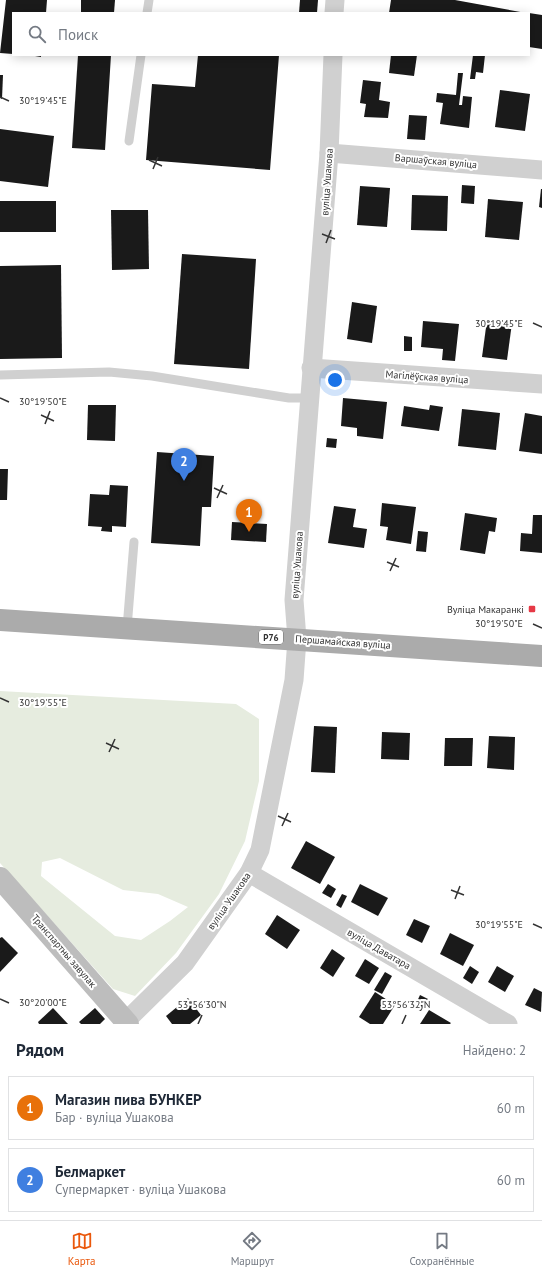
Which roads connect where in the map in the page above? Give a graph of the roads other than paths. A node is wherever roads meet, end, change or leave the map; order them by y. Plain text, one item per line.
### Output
1 (149, 0) edge
2 (335, 0) edge
3 (147, 12) edge
4 (334, 12) edge
5 (141, 56) edge
6 (333, 56) edge
7 (129, 140) dead end
8 (329, 153) junction
9 (542, 170) edge
10 (311, 368) junction
11 (0, 375) edge
12 (542, 384) edge
13 (309, 398) junction
14 (134, 542) dead end
15 (0, 620) edge
16 (127, 628) junction
17 (297, 639) junction
18 (542, 656) edge
19 (249, 873) junction
20 (0, 878) edge
21 (125, 1023) edge
22 (508, 1024) edge

1 - 3 lane
2 - 4 street
5 - 7 lane
6 - 8 street, вуліца Ушакова
8 - 9 street, Варшаўская вуліца
8 - 10 street, вуліца Ушакова
10 - 12 street, Магілёўская вуліца
10 - 13 street, вуліца Ушакова
11 - 13 lane
13 - 17 street, вуліца Ушакова
14 - 16 lane
15 - 16 main road, Першамайская вуліца / Р76
16 - 17 main road, Першамайская вуліца / Р76
17 - 18 main road, Першамайская вуліца / Р76
17 - 19 street, вуліца Ушакова
19 - 21 street, вуліца Ушакова
19 - 22 street, вуліца Даватара
20 - 21 main road, Транспартны завулак

